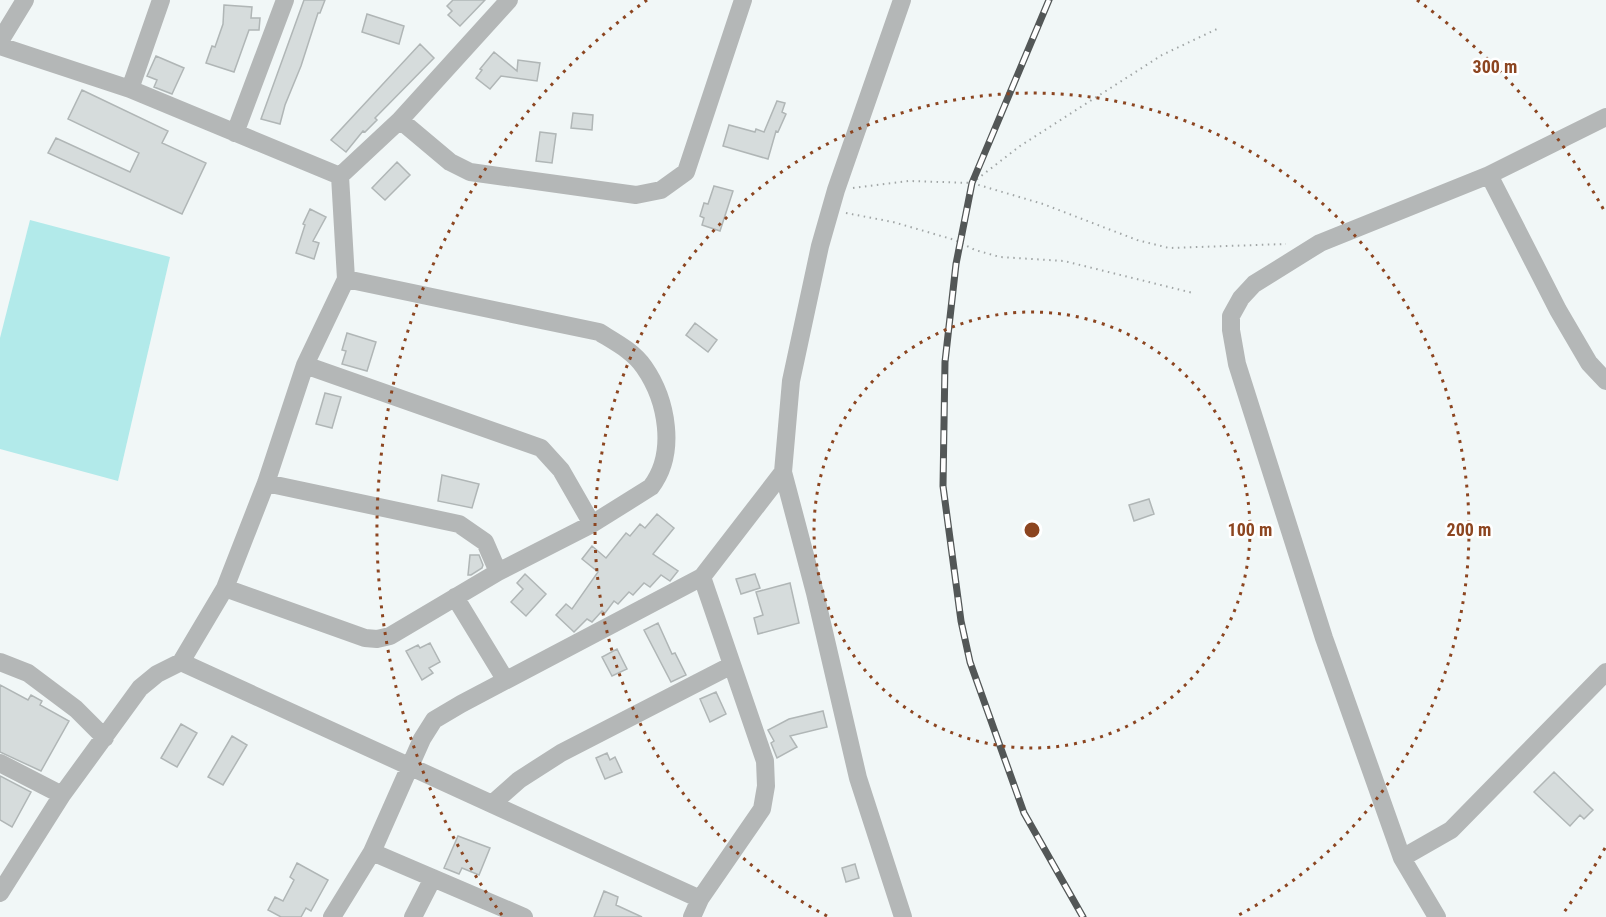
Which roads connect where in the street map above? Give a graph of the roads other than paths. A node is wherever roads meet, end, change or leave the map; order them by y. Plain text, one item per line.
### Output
1 (25, 0) edge
2 (161, 0) edge
3 (285, 0) edge
4 (508, 0) edge
5 (743, 0) edge
6 (902, 0) edge
7 (0, 41) edge
8 (0, 46) edge
9 (130, 89) junction
10 (1606, 117) edge
11 (400, 120) junction
12 (235, 133) junction
13 (1489, 175) junction
14 (340, 176) junction
15 (346, 279) junction
16 (305, 365) junction
17 (1606, 381) edge
18 (783, 472) junction
19 (266, 483) junction
20 (592, 524) junction
21 (498, 572) junction
22 (702, 577) junction
23 (225, 588) junction
24 (455, 597) junction
25 (0, 662) edge
26 (181, 662) junction
27 (732, 664) junction
28 (1606, 672) edge
29 (505, 679) junction
30 (105, 738) junction
31 (0, 763) edge
32 (409, 767) junction
33 (62, 795) junction
34 (492, 804) junction
35 (372, 852) junction
36 (1402, 858) junction
37 (433, 878) junction
38 (0, 893) edge
39 (700, 899) junction
40 (513, 915) edge
41 (332, 917) edge
42 (412, 917) edge
43 (692, 917) edge
44 (903, 917) edge
45 (1437, 917) edge

1 - 7 street
2 - 9 street
3 - 12 street
4 - 11 street
5 - 11 street
6 - 18 street
8 - 9 street
9 - 12 street
10 - 13 street
11 - 14 street
12 - 14 street
13 - 17 street
13 - 36 street
14 - 15 street
15 - 16 street
15 - 20 street
16 - 19 street
16 - 20 street
18 - 22 street
18 - 44 street
19 - 21 street
19 - 23 street
20 - 21 street
21 - 24 street
22 - 27 street
22 - 29 street
23 - 24 street
23 - 26 street
24 - 29 street
25 - 30 street
26 - 30 street
26 - 32 street
27 - 34 street
27 - 39 street
28 - 36 street
29 - 32 street
30 - 33 street
31 - 33 street
32 - 34 street
32 - 35 street
33 - 38 street
34 - 39 street
35 - 37 street
35 - 41 street
36 - 45 street
37 - 40 street
37 - 42 street
39 - 43 street

